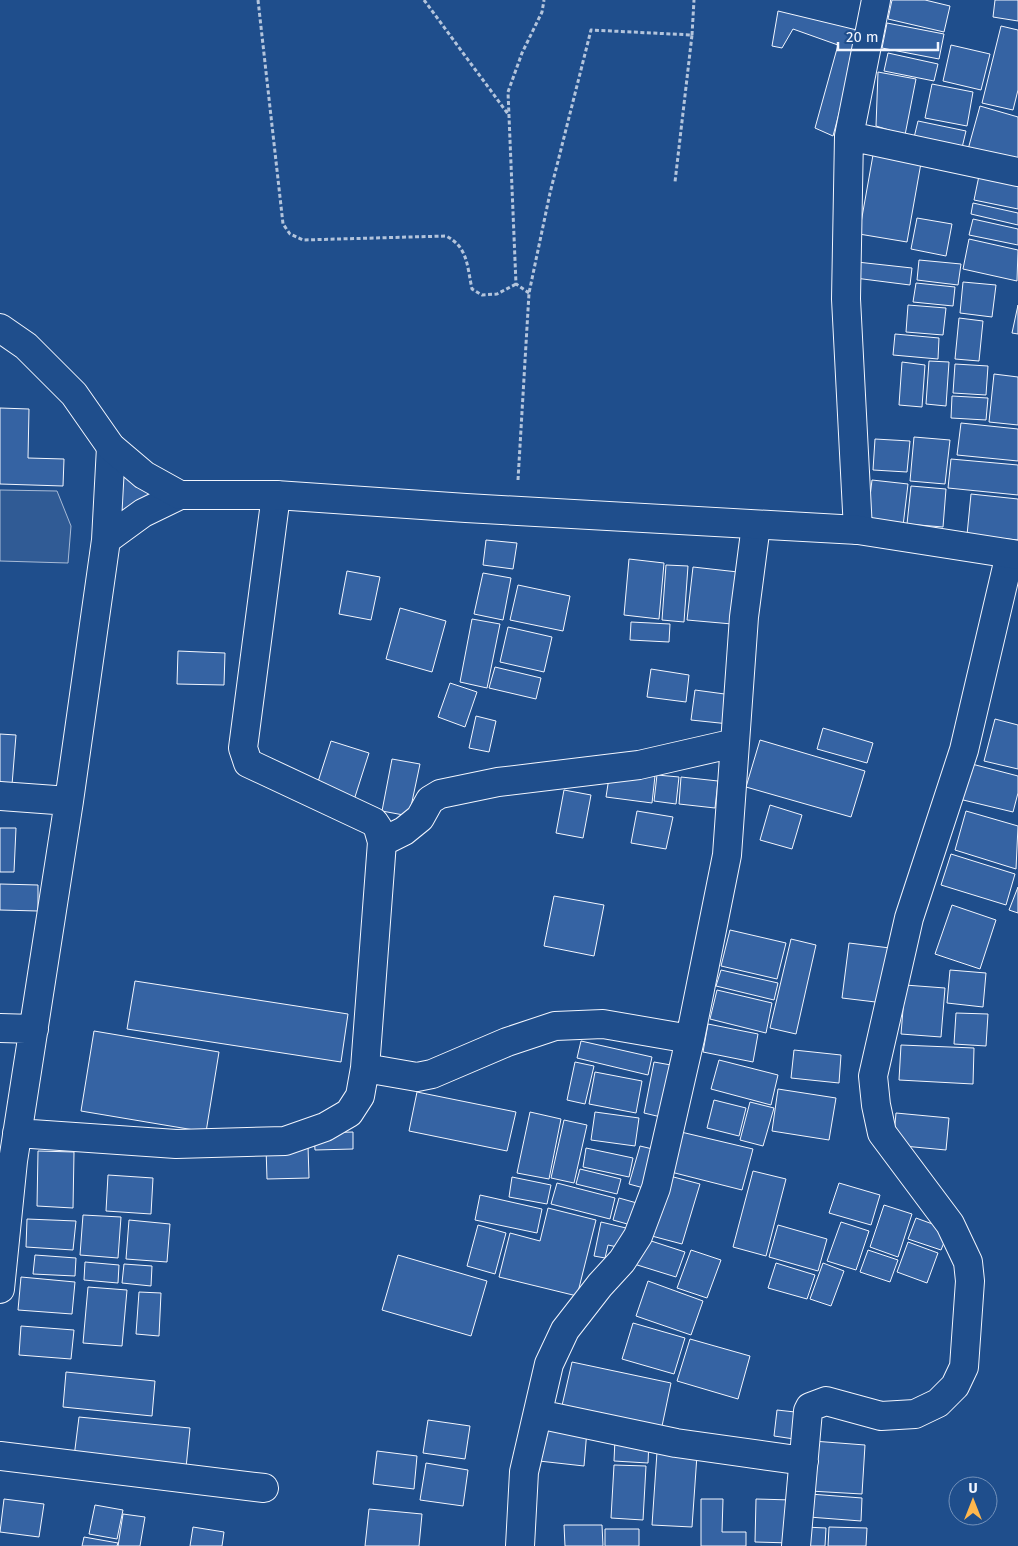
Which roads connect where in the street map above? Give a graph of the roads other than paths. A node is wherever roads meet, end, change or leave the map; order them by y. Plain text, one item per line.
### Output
1 (876, 0) edge
2 (849, 136) junction
3 (1018, 172) edge
4 (0, 328) edge
5 (111, 446) junction
6 (276, 495) junction
7 (180, 496) junction
8 (756, 525) junction
9 (858, 530) junction
10 (106, 540) junction
11 (1014, 554) edge
12 (735, 743) junction
13 (0, 796) edge
14 (70, 801) junction
15 (382, 842) junction
16 (0, 1028) edge
17 (34, 1029) junction
18 (690, 1039) junction
19 (365, 1068) junction
20 (17, 1133) junction
21 (2, 1246) edge
22 (0, 1289) edge
23 (538, 1414) junction
24 (0, 1456) edge
25 (804, 1461) junction
26 (264, 1488) dead end
27 (520, 1546) edge
28 (796, 1546) edge

1 - 2 street
2 - 3 street
2 - 9 street
4 - 5 street
5 - 7 street
5 - 10 street
6 - 7 street
6 - 8 street
6 - 15 street
7 - 10 street
8 - 9 street
8 - 12 street
9 - 11 street
10 - 14 street
11 - 25 street
12 - 15 street
12 - 18 street
13 - 14 street
14 - 17 street
15 - 19 street
16 - 17 street
17 - 20 street
18 - 19 street
18 - 23 street
19 - 20 street
20 - 21 street
21 - 22 street
23 - 25 street
23 - 27 street
24 - 26 street
25 - 28 street

